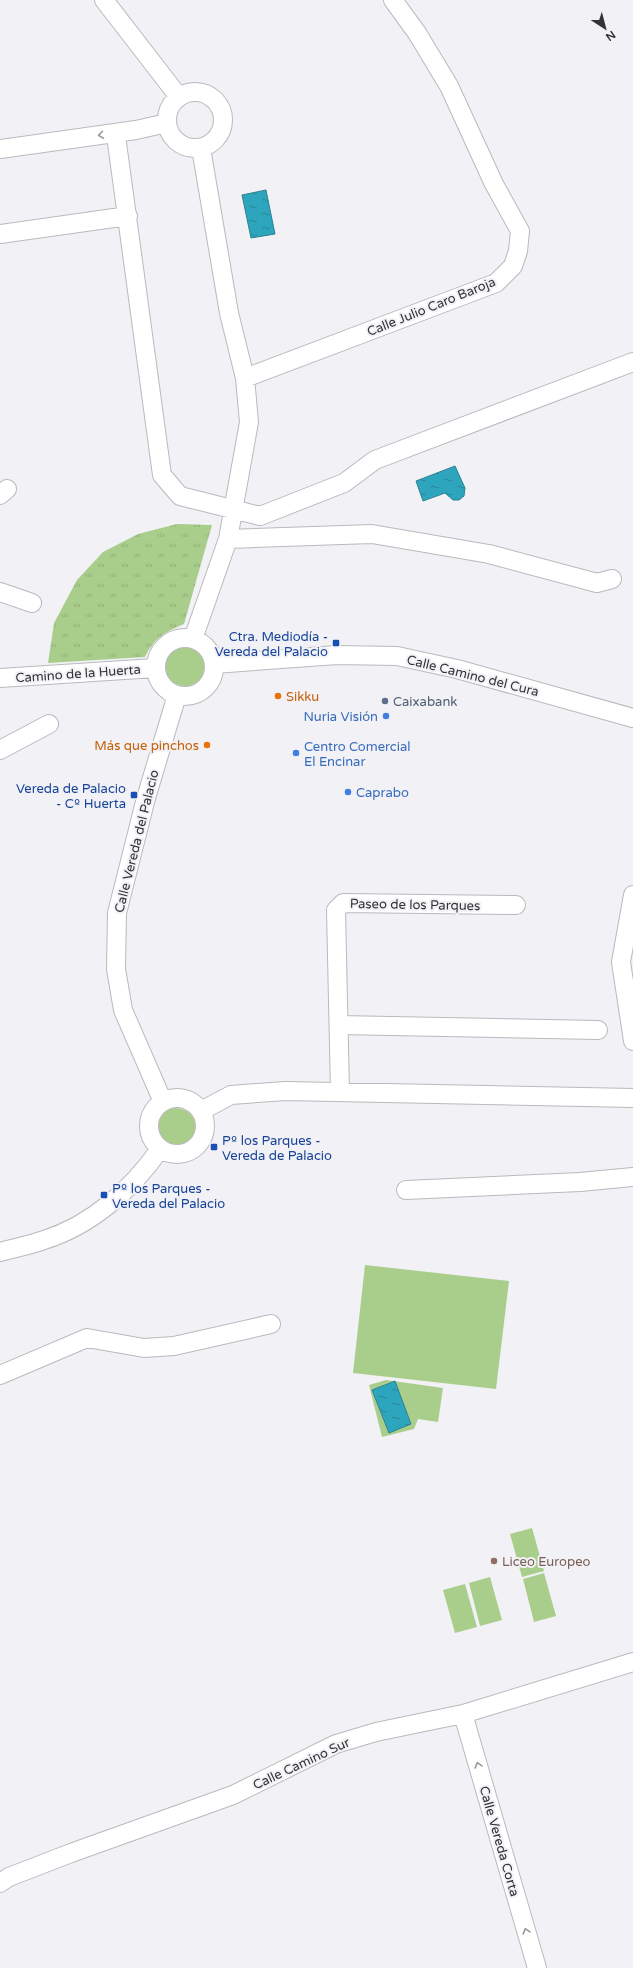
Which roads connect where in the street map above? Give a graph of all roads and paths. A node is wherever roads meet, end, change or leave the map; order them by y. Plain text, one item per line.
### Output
1 (104, 0) edge
2 (393, 0) edge
3 (179, 97) junction
4 (167, 123) junction
5 (117, 143) dead end
6 (201, 148) junction
7 (0, 149) edge
8 (128, 216) junction
9 (0, 234) edge
10 (633, 362) edge
11 (245, 378) junction
12 (233, 510) junction
13 (228, 539) junction
14 (612, 579) dead end
15 (0, 592) edge
16 (32, 603) dead end
17 (193, 639) junction
18 (214, 664) junction
19 (155, 668) junction
20 (0, 678) edge
21 (176, 695) junction
22 (633, 718) edge
23 (49, 724) dead end
24 (0, 750) edge
25 (633, 894) edge
26 (516, 905) dead end
27 (339, 1025) junction
28 (598, 1030) dead end
29 (633, 1041) edge
30 (340, 1092) junction
31 (633, 1098) edge
32 (163, 1102) junction
33 (202, 1111) junction
34 (160, 1149) junction
35 (633, 1177) edge
36 (406, 1190) dead end
37 (0, 1252) edge
38 (271, 1324) dead end
39 (0, 1375) edge
40 (633, 1662) edge
41 (463, 1714) junction
42 (0, 1882) edge
43 (537, 1968) edge

1 - 3 street
2 - 11 street, Calle Julio Caro Baroja
3 - 4 street
3 - 6 street
4 - 6 street
4 -> 7 street
5 - 8 street
6 - 11 street
8 - 9 street
8 - 12 street
10 - 12 street
11 - 12 street
12 - 13 street
13 - 14 street
13 - 17 street
15 - 16 street
17 - 18 street
17 - 19 street
18 - 21 street
18 - 22 street, Calle Camino del Cura
19 - 20 street, Camino de la Huerta
19 - 21 street
21 - 32 street, Calle Vereda del Palacio
23 - 24 street
25 - 29 street
26 - 27 street, Paseo de los Parques
27 - 28 street
27 - 30 street, Paseo de los Parques
30 - 31 street
30 - 33 street
32 - 33 street
32 - 34 street
33 - 34 street
34 - 37 street
35 - 36 street
38 - 39 street
40 - 41 street, Calle Camino Sur
41 - 42 street, Calle Camino Sur
43 -> 41 street, Calle Vereda Corta

